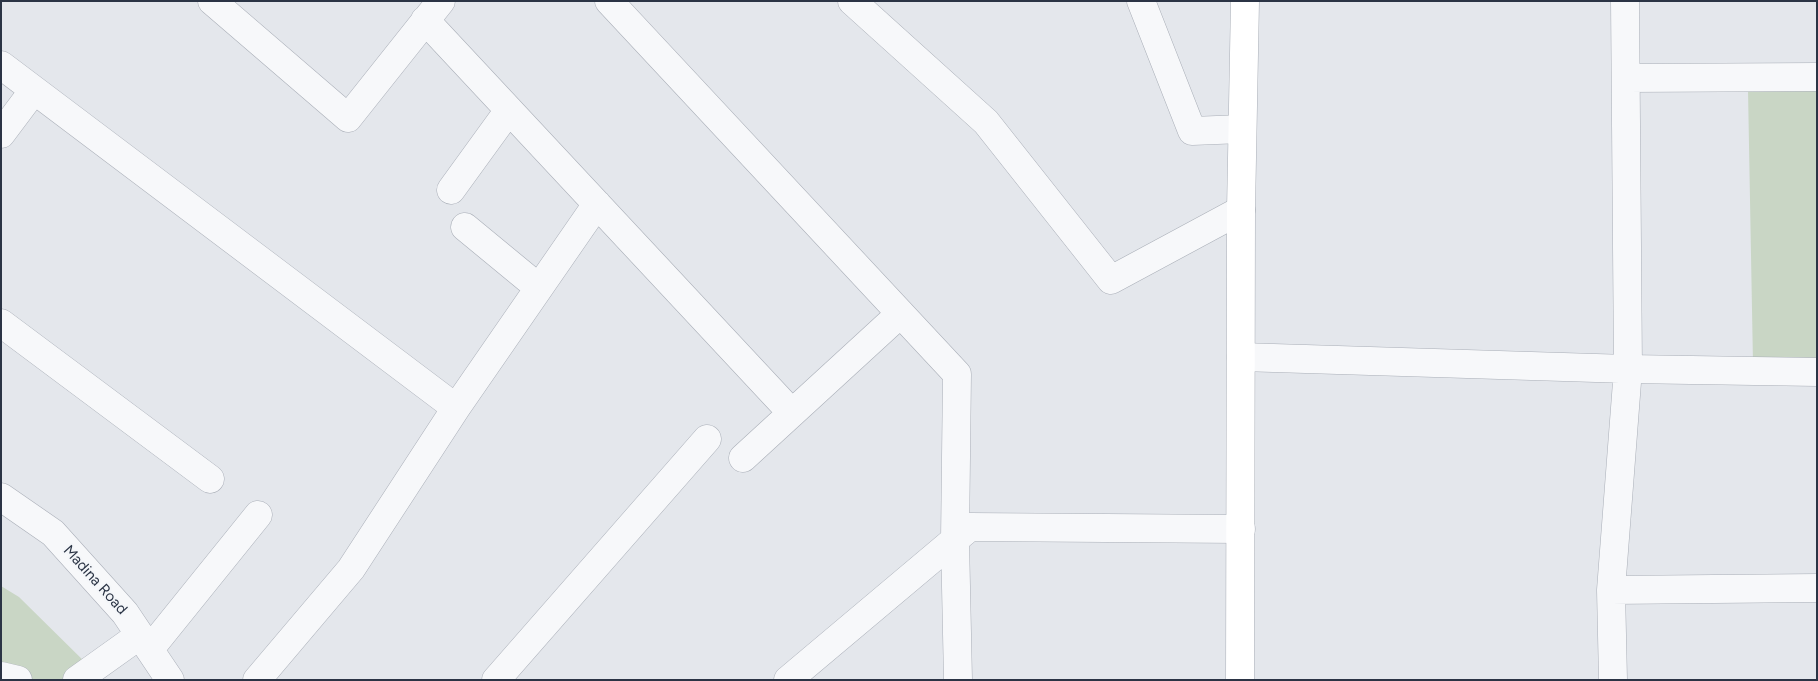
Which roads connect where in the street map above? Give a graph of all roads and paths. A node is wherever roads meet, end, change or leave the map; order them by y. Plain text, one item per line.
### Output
1 (212, 1) edge
2 (609, 1) edge
3 (852, 1) edge
4 (1141, 1) edge
5 (1245, 1) edge
6 (1625, 1) edge
7 (435, 7) edge
8 (1, 65) edge
9 (1817, 77) edge
10 (1627, 78) junction
11 (34, 90) junction
12 (509, 110) junction
13 (1242, 129) junction
14 (1, 134) edge
15 (451, 190) dead end
16 (596, 204) junction
17 (1242, 210) junction
18 (466, 227) dead end
19 (539, 288) junction
20 (900, 314) junction
21 (1, 323) edge
22 (1241, 358) junction
23 (1628, 369) junction
24 (1817, 372) edge
25 (456, 408) junction
26 (792, 412) junction
27 (707, 439) dead end
28 (743, 458) dead end
29 (210, 479) dead end
30 (1, 497) edge
31 (258, 515) dead end
32 (1241, 529) junction
33 (955, 540) junction
34 (1817, 588) edge
35 (1611, 590) junction
36 (145, 642) junction
37 (802, 674) edge
38 (1, 676) edge
39 (18, 680) edge
40 (77, 680) edge
41 (170, 680) edge
42 (257, 680) edge
43 (496, 680) edge
44 (958, 680) edge
45 (1240, 680) edge
46 (1613, 680) edge

1 - 7 street
2 - 20 street
3 - 17 street
4 - 13 street
5 - 13 street
6 - 10 street
7 - 12 street
8 - 11 street
9 - 10 street
10 - 23 street
11 - 14 street
11 - 25 street
12 - 15 street
12 - 16 street
13 - 17 street
16 - 19 street
16 - 26 street
17 - 22 street
18 - 19 street
19 - 25 street
20 - 26 street
20 - 33 street
21 - 29 street
22 - 23 street
22 - 32 street
23 - 24 street
23 - 35 street
25 - 42 street
26 - 28 street
27 - 43 street
30 - 36 street, Madina Road
31 - 36 street
32 - 33 street
32 - 45 street
33 - 37 street
33 - 44 street
34 - 35 street
35 - 46 street
36 - 40 street
36 - 41 street, Madina Road
38 - 39 street

